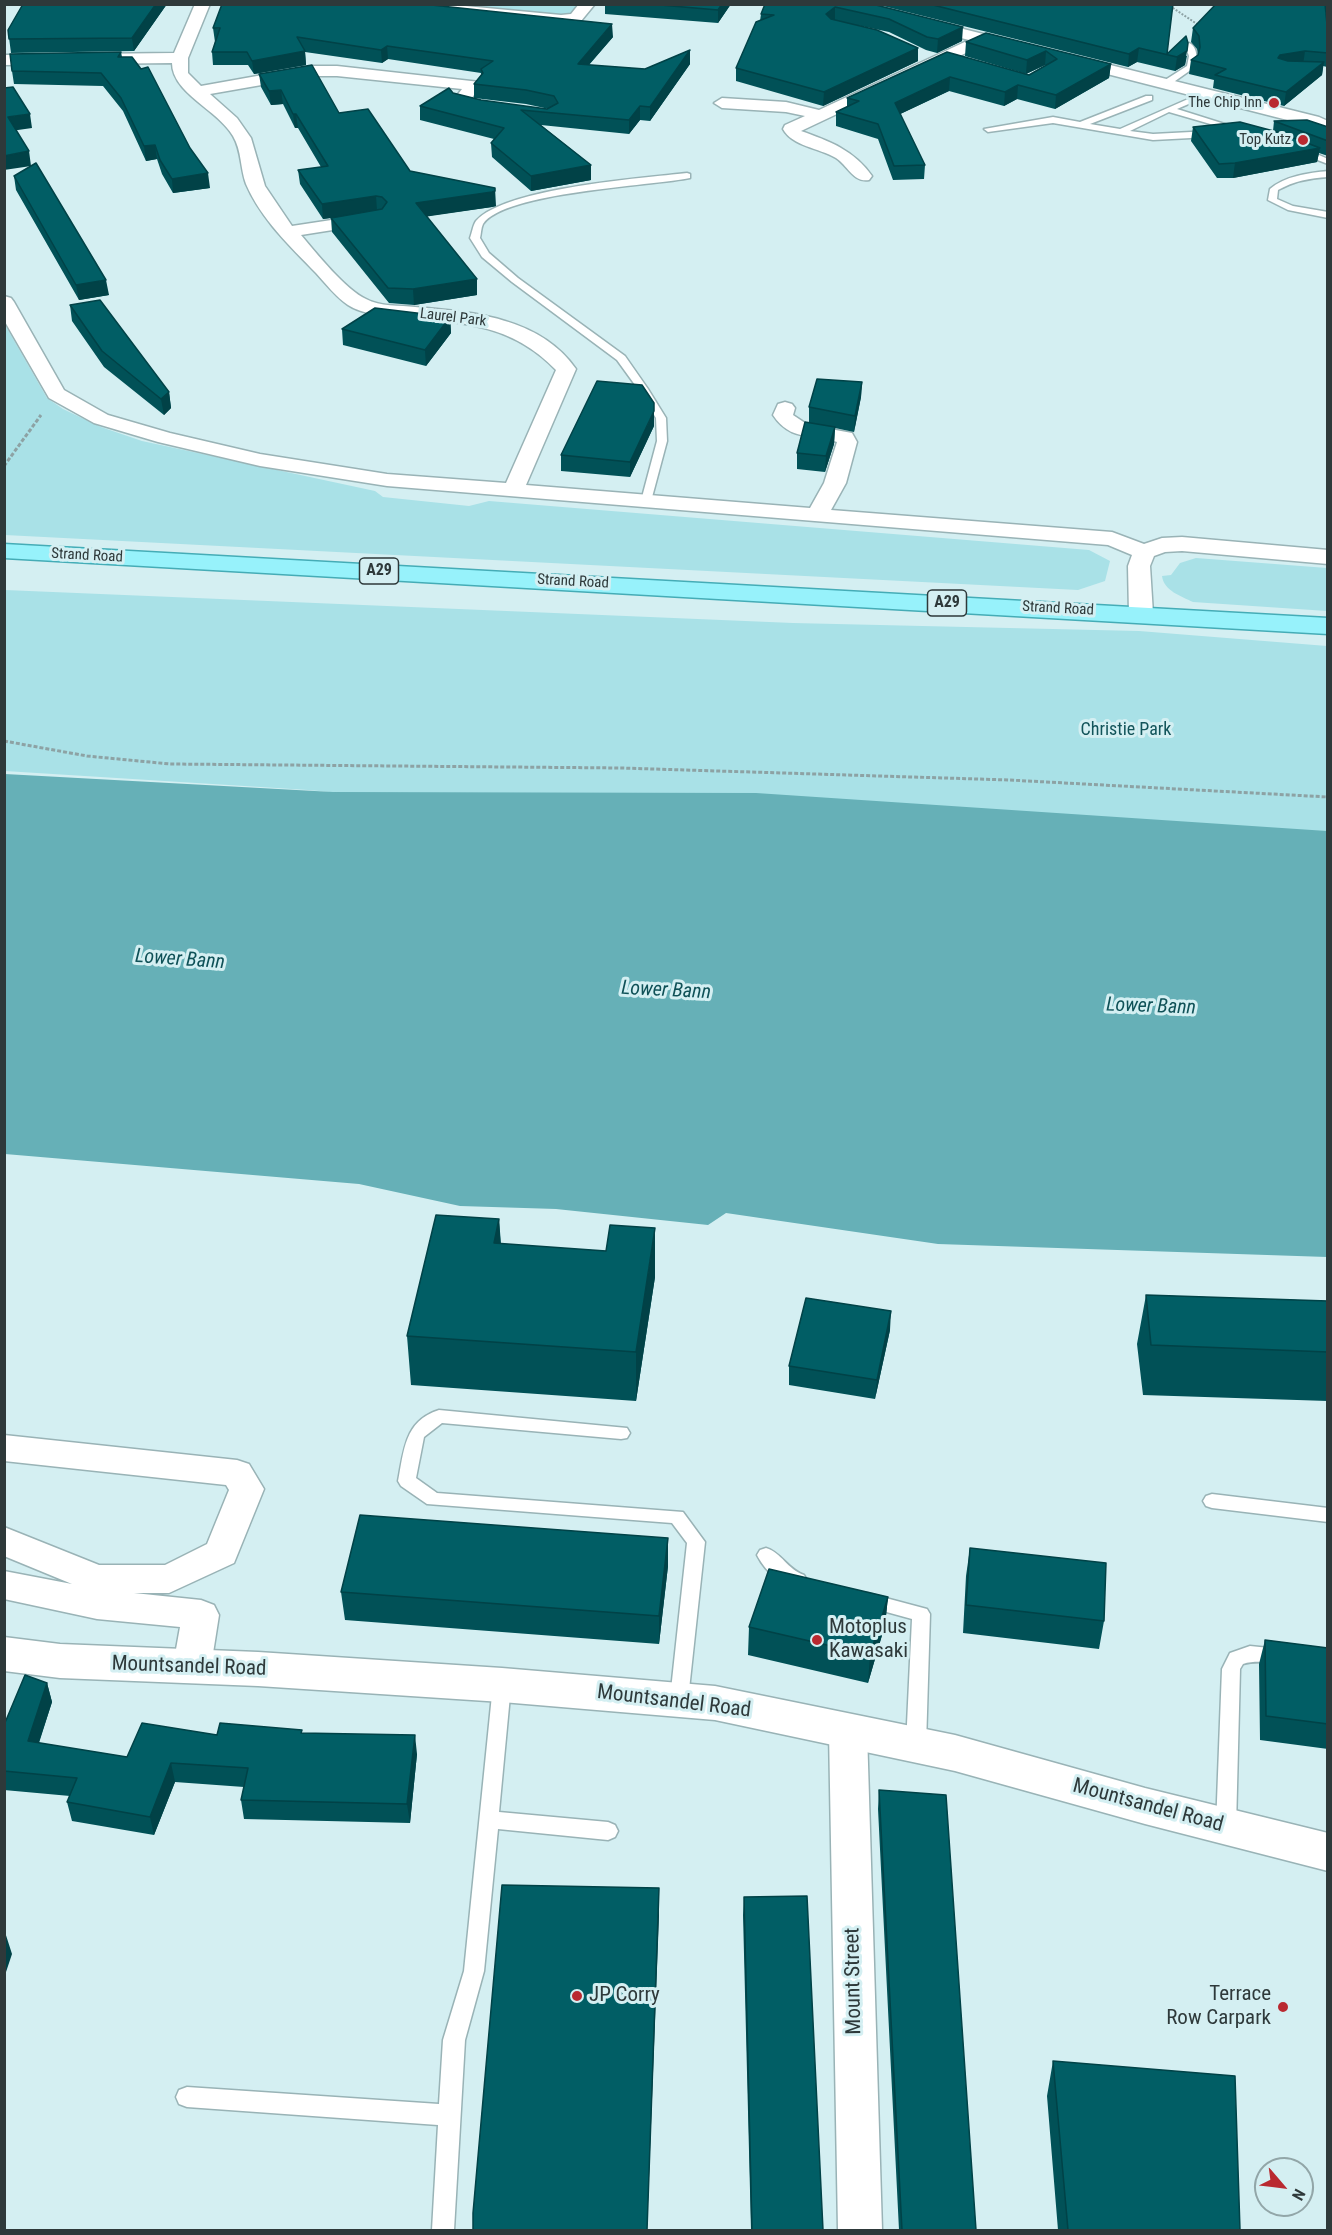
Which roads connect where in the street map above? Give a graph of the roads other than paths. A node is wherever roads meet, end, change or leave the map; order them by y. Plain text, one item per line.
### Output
1 (203, 4) edge
2 (452, 4) edge
3 (588, 4) edge
4 (844, 4) edge
5 (931, 11) edge
6 (911, 19) junction
7 (985, 38) junction
8 (1189, 45) edge
9 (1038, 52) edge
10 (919, 55) edge
11 (1059, 57) edge
12 (180, 58) junction
13 (941, 59) junction
14 (4, 60) edge
15 (972, 64) edge
16 (1165, 84) junction
17 (195, 92) junction
18 (1204, 94) junction
19 (1149, 98) dead end
20 (722, 101) dead end
21 (504, 109) edge
22 (1171, 110) junction
23 (821, 115) junction
24 (1323, 121) edge
25 (1082, 124) junction
26 (988, 129) dead end
27 (1231, 129) junction
28 (1121, 132) junction
29 (1241, 132) edge
30 (1291, 146) edge
31 (1328, 162) edge
32 (1328, 174) edge
33 (687, 176) dead end
34 (862, 176) dead end
35 (1328, 215) edge
36 (377, 218) edge
37 (287, 232) junction
38 (4, 302) edge
39 (785, 408) dead end
40 (513, 491) junction
41 (646, 501) junction
42 (817, 515) junction
43 (4, 551) edge
44 (1144, 552) junction
45 (1328, 557) edge
46 (1140, 614) junction
47 (1328, 626) edge
48 (621, 1433) dead end
49 (4, 1448) edge
50 (1212, 1501) dead end
51 (1328, 1515) edge
52 (4, 1541) edge
53 (766, 1555) dead end
54 (4, 1585) edge
55 (820, 1587) edge
56 (854, 1596) edge
57 (4, 1654) edge
58 (1305, 1655) edge
59 (192, 1666) junction
60 (502, 1685) junction
61 (679, 1699) junction
62 (848, 1731) junction
63 (916, 1745) junction
64 (490, 1820) junction
65 (1226, 1827) junction
66 (608, 1831) dead end
67 (1328, 1852) edge
68 (187, 2097) dead end
69 (449, 2115) junction
70 (443, 2230) edge
71 (860, 2230) edge

1 - 12 street
2 - 3 street
4 - 6 street
5 - 6 street
6 - 7 street
7 - 9 street
7 - 13 street
8 - 16 lane
10 - 13 street
11 - 16 street
12 - 14 street
12 - 17 street, Laurel Park
13 - 15 street
13 - 23 street
16 - 18 street
17 - 21 street
17 - 37 street, Laurel Park
18 - 22 lane
18 - 24 street
19 - 25 lane
20 - 23 street
22 - 27 lane
22 - 28 lane
23 - 34 street
25 - 26 lane
25 - 28 lane
27 - 28 lane
27 - 29 lane
30 - 31 lane
32 - 35 lane
33 - 41 lane
36 - 37 street
37 - 40 street, Laurel Park
38 - 40 street
39 - 42 street
40 - 41 street
41 - 42 street
42 - 44 street
43 - 46 main road, Strand Road / A29
44 - 45 street
44 - 46 street
46 - 47 main road, Strand Road / A29
48 - 61 lane
49 - 52 street
50 - 51 lane
53 - 55 lane
54 - 59 street
56 - 63 lane
57 - 59 street, Mountsandel Road
58 - 65 lane
59 - 60 street, Mountsandel Road
60 - 61 street, Mountsandel Road
60 - 64 lane
61 - 62 street, Mountsandel Road
62 - 63 street, Mountsandel Road
62 - 71 street, Mount Street
63 - 65 street, Mountsandel Road
64 - 66 lane
64 - 69 lane
65 - 67 street, Mountsandel Road
68 - 69 lane
69 - 70 lane

